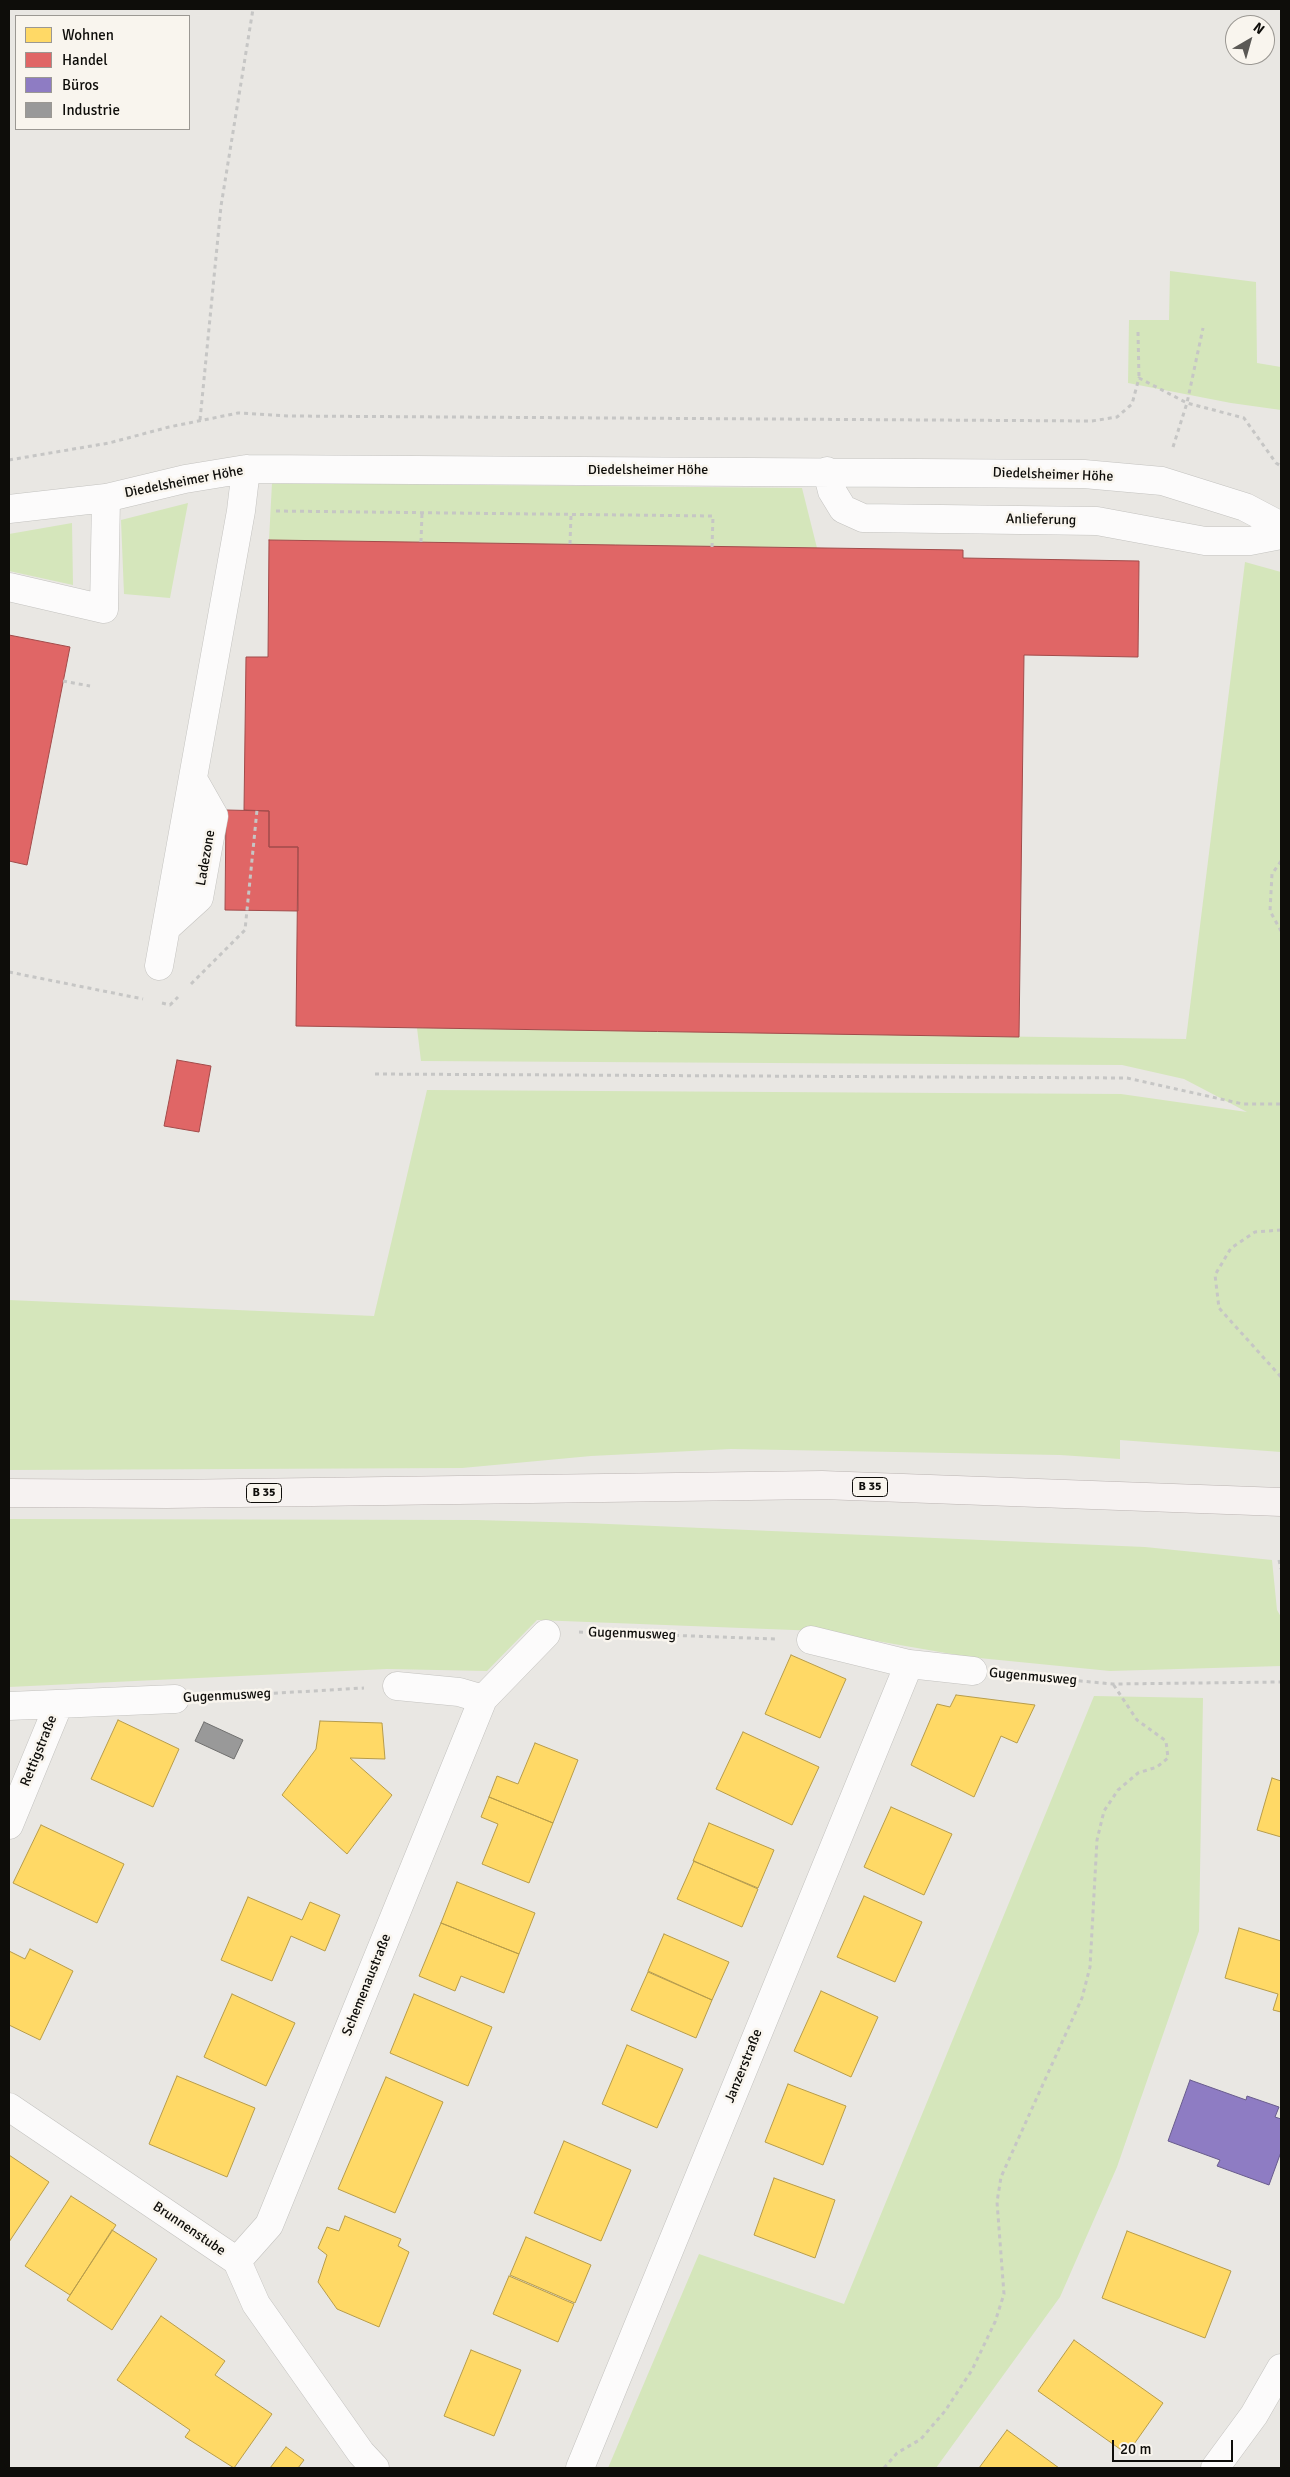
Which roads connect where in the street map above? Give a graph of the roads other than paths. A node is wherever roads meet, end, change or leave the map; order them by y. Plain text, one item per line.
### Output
1 (246, 469) junction
2 (828, 471) junction
3 (106, 498) junction
4 (9, 509) edge
5 (1281, 526) edge
6 (1281, 535) edge
7 (9, 587) edge
8 (159, 966) dead end
9 (9, 1493) edge
10 (1281, 1502) edge
11 (546, 1634) road end
12 (811, 1640) road end
13 (909, 1664) junction
14 (973, 1671) road end
15 (397, 1686) road end
16 (175, 1699) road end
17 (483, 1700) junction
18 (9, 1706) edge
19 (58, 1706) junction
20 (9, 1825) edge
21 (9, 2107) edge
22 (237, 2261) junction
23 (1281, 2368) edge
24 (376, 2468) edge
25 (580, 2468) edge
26 (1215, 2468) edge

1 - 2 street, Diedelsheimer Höhe
1 - 3 street, Diedelsheimer Höhe
1 - 8 street
2 - 5 street, Diedelsheimer Höhe
2 - 6 street, Anlieferung
3 - 4 street, Diedelsheimer Höhe
3 - 7 street
9 - 10 main road, B 35
11 - 17 street
12 - 13 street, Gugenmusweg
13 - 14 street, Gugenmusweg
13 - 25 street, Janzerstraße
15 - 17 street
16 - 19 street, Gugenmusweg
17 - 22 street, Schemenaustraße
18 - 19 street, Gugenmusweg
19 - 20 street, Rettigstraße
21 - 22 street, Brunnenstube
22 - 24 street, Brunnenstube
23 - 26 street

